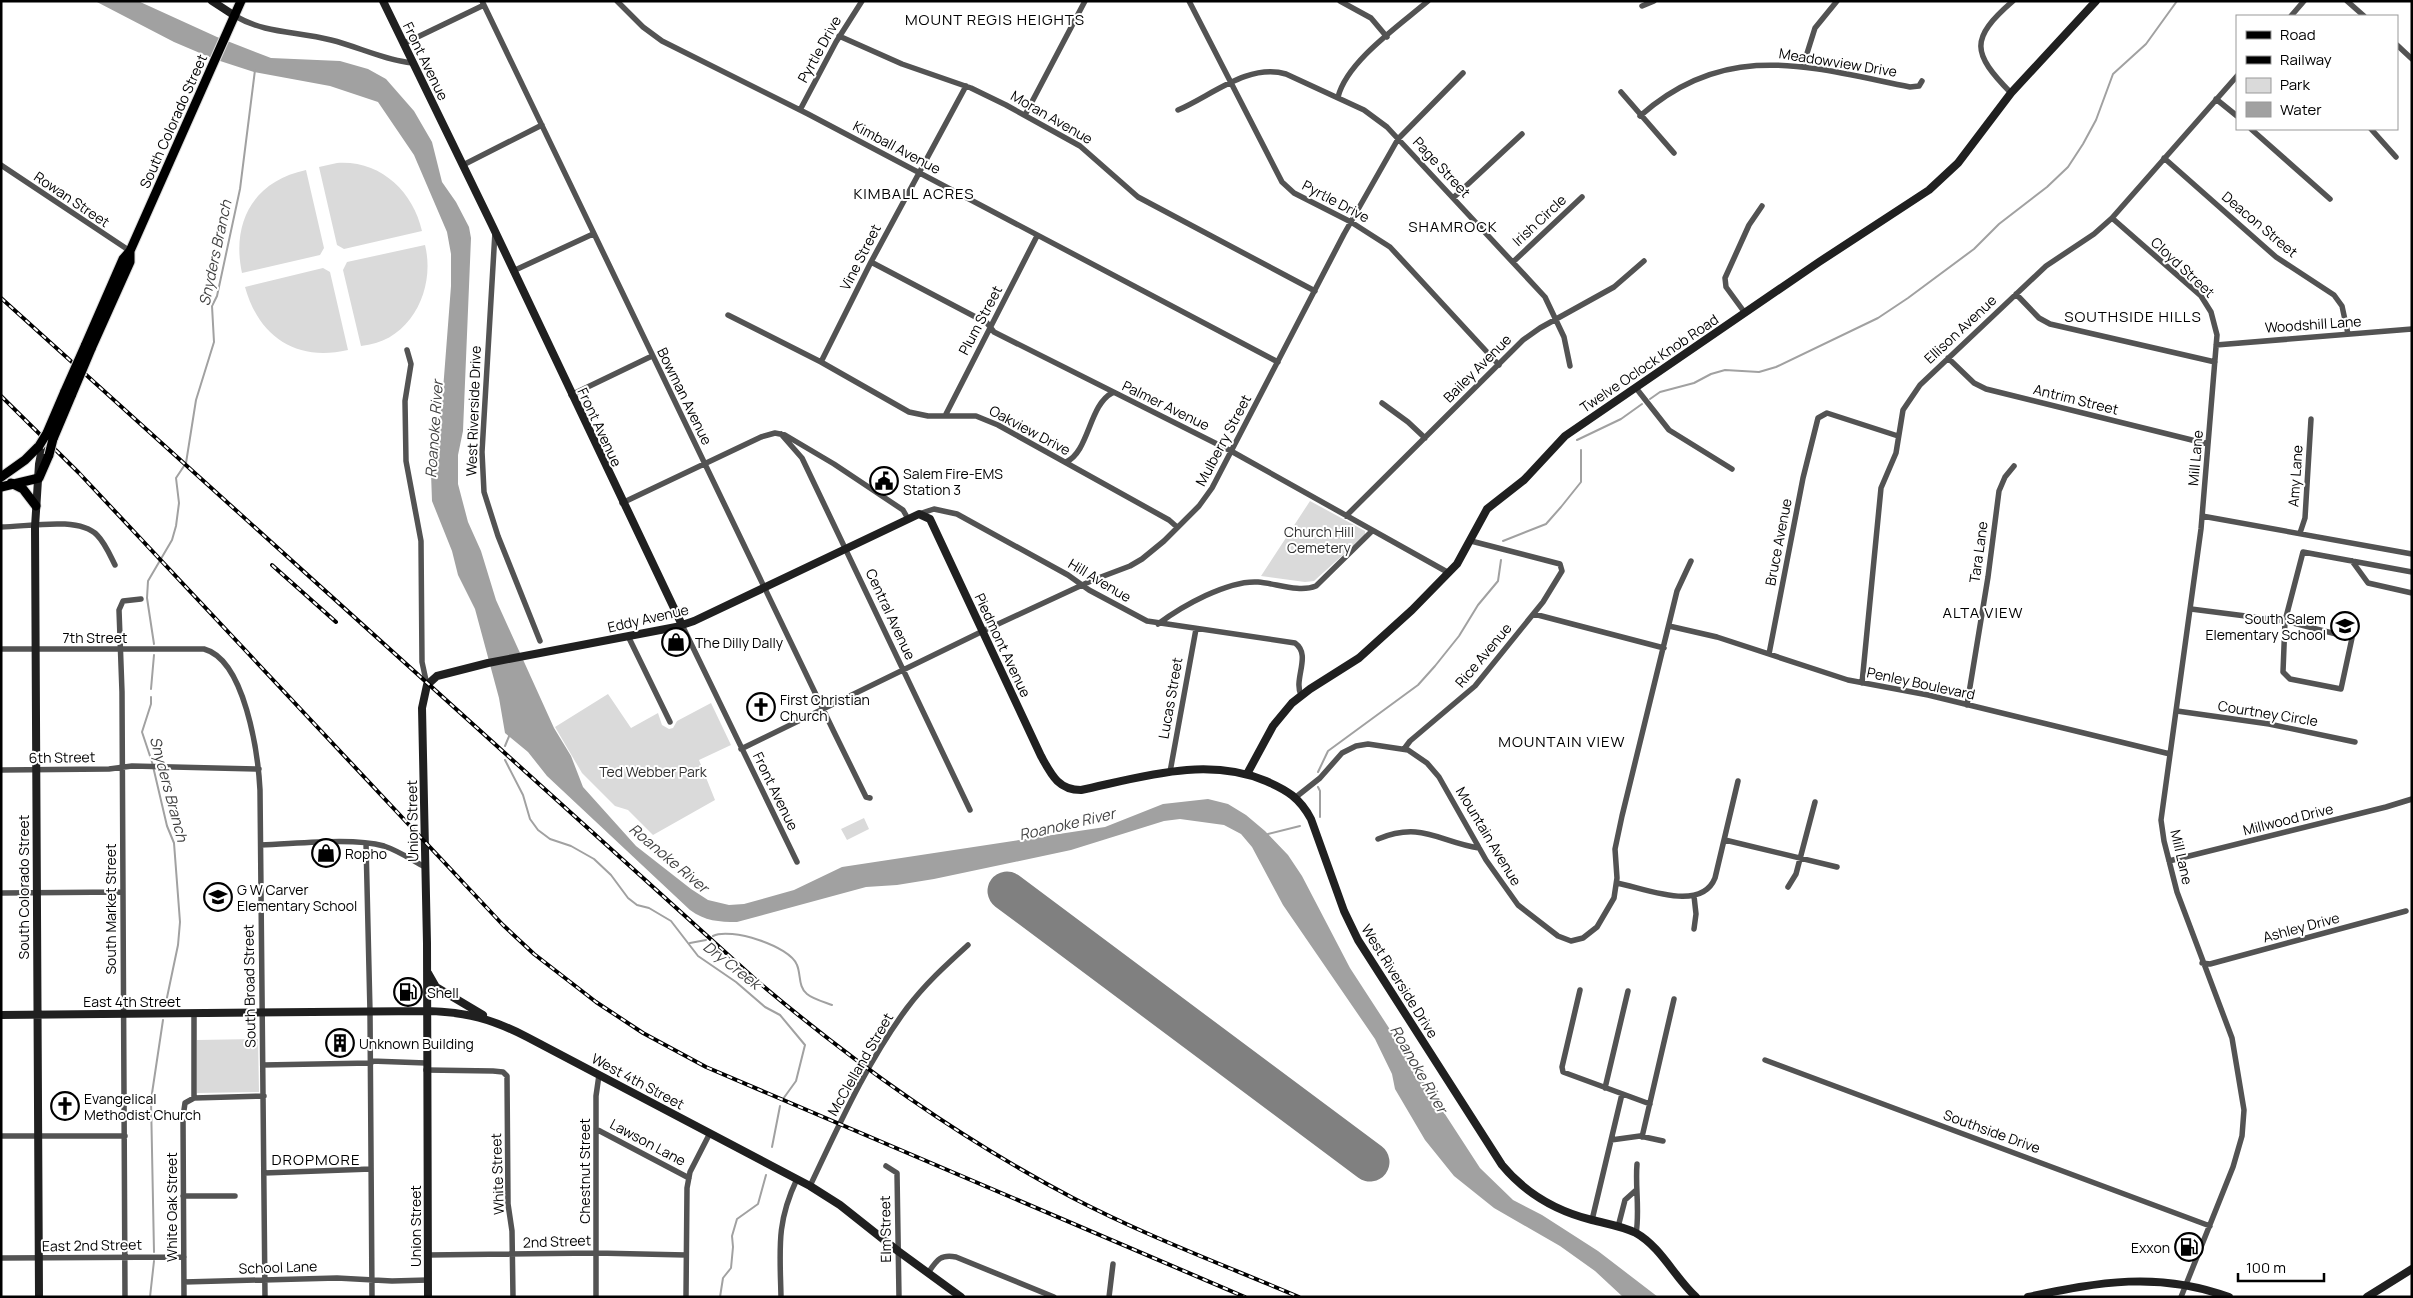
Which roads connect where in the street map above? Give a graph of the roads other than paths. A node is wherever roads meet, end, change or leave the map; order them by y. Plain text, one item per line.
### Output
1 (212, 1) edge
2 (241, 1) edge
3 (383, 1) edge
4 (618, 1) edge
5 (862, 1) edge
6 (1085, 1) edge
7 (1189, 1) edge
8 (1340, 1) edge
9 (1428, 1) edge
10 (1654, 1) edge
11 (1837, 1) edge
12 (2014, 1) edge
13 (2096, 1) edge
14 (2293, 1) edge
15 (2304, 1) edge
16 (2347, 1) edge
17 (483, 3) edge
18 (1642, 6) dead end
19 (2298, 8) junction
20 (2292, 15) edge
21 (2363, 15) edge
22 (235, 16) junction
23 (839, 36) junction
24 (1387, 37) junction
25 (403, 44) junction
26 (2398, 46) edge
27 (2412, 59) edge
28 (413, 63) junction
29 (1803, 66) junction
30 (1463, 73) dead end
31 (2236, 77) edge
32 (1922, 81) dead end
33 (1231, 84) junction
34 (966, 86) junction
35 (1621, 92) dead end
36 (2010, 93) junction
37 (1338, 97) junction
38 (2216, 98) junction
39 (800, 110) junction
40 (1178, 110) dead end
41 (1025, 115) junction
42 (2236, 115) edge
43 (1640, 116) junction
44 (542, 125) junction
45 (2252, 130) edge
46 (2372, 130) edge
47 (1522, 134) dead end
48 (1398, 139) junction
49 (1674, 153) dead end
50 (2396, 157) dead end
51 (2164, 158) junction
52 (1, 165) edge
53 (463, 165) junction
54 (918, 172) junction
55 (1582, 197) dead end
56 (1453, 198) junction
57 (2330, 199) dead end
58 (1762, 206) dead end
59 (2112, 218) junction
60 (1351, 222) junction
61 (495, 232) junction
62 (593, 234) junction
63 (1037, 236) junction
64 (130, 251) junction
65 (1644, 261) dead end
66 (871, 262) junction
67 (1513, 262) junction
68 (513, 271) junction
69 (1315, 291) junction
70 (2016, 294) junction
71 (1745, 313) junction
72 (728, 315) dead end
73 (1557, 319) junction
74 (990, 327) junction
75 (2412, 329) edge
76 (2348, 334) junction
77 (2216, 345) junction
78 (407, 350) dead end
79 (652, 356) junction
80 (1948, 358) junction
81 (821, 362) junction
82 (1278, 362) junction
83 (2215, 362) junction
84 (1499, 365) junction
85 (1570, 366) dead end
86 (1636, 388) junction
87 (1112, 393) junction
88 (571, 395) junction
89 (1382, 404) dead end
90 (945, 416) junction
91 (2312, 419) dead end
92 (780, 434) junction
93 (50, 436) junction
94 (1898, 436) junction
95 (1425, 438) junction
96 (2208, 444) junction
97 (43, 450) junction
98 (1231, 451) junction
99 (1066, 462) junction
100 (705, 464) junction
101 (2014, 466) dead end
102 (1732, 469) dead end
103 (1, 476) edge
104 (39, 478) junction
105 (11, 483) junction
106 (1, 487) edge
107 (622, 503) junction
108 (36, 506) junction
109 (919, 514) junction
110 (1346, 516) junction
111 (2202, 516) junction
112 (907, 518) junction
113 (34, 527) junction
114 (1178, 527) junction
115 (1, 528) edge
116 (1372, 531) junction
117 (2300, 533) junction
118 (1471, 541) junction
119 (846, 548) junction
120 (2412, 554) edge
121 (1691, 561) dead end
122 (2352, 561) junction
123 (115, 565) dead end
124 (2412, 572) edge
125 (1449, 573) junction
126 (1082, 585) junction
127 (764, 588) junction
128 (2412, 593) edge
129 (141, 599) dead end
130 (2191, 609) junction
131 (1534, 614) junction
132 (2284, 621) junction
133 (1158, 624) junction
134 (682, 625) junction
135 (1669, 626) junction
136 (1196, 629) junction
137 (983, 631) junction
138 (628, 636) junction
139 (540, 641) dead end
140 (1664, 648) junction
141 (1, 649) edge
142 (35, 649) junction
143 (189, 649) joint
144 (121, 650) junction
145 (1769, 654) junction
146 (904, 671) junction
147 (1862, 683) junction
148 (427, 685) junction
149 (1301, 695) junction
150 (1967, 705) junction
151 (823, 710) junction
152 (2177, 711) junction
153 (670, 722) dead end
154 (2355, 742) dead end
155 (741, 748) junction
156 (1404, 749) junction
157 (2170, 754) junction
158 (123, 767) junction
159 (259, 769) junction
160 (1, 770) edge
161 (36, 770) junction
162 (1170, 772) junction
163 (1247, 774) junction
164 (1738, 781) dead end
165 (1066, 788) joint
166 (1296, 797) junction
167 (870, 798) dead end
168 (2412, 799) edge
169 (1815, 802) dead end
170 (970, 810) dead end
171 (1378, 839) dead end
172 (1725, 840) junction
173 (366, 843) junction
174 (261, 845) junction
175 (1480, 848) junction
176 (1801, 859) junction
177 (2169, 861) junction
178 (797, 862) dead end
179 (425, 867) junction
180 (1837, 867) dead end
181 (1617, 883) junction
182 (1788, 887) dead end
183 (122, 892) junction
184 (1, 893) edge
185 (37, 893) junction
186 (1694, 896) junction
187 (2406, 912) dead end
188 (1694, 929) dead end
189 (968, 945) dead end
190 (2202, 963) junction
191 (427, 970) junction
192 (1580, 990) dead end
193 (1628, 991) dead end
194 (1674, 999) dead end
195 (427, 1011) junction
196 (370, 1012) junction
197 (194, 1013) junction
198 (262, 1013) junction
199 (38, 1014) junction
200 (124, 1014) junction
201 (1, 1015) edge
202 (489, 1019) junction
203 (1765, 1060) dead end
204 (371, 1062) junction
205 (263, 1065) junction
206 (426, 1066) junction
207 (599, 1075) junction
208 (1605, 1088) junction
209 (1622, 1094) junction
210 (264, 1096) junction
211 (194, 1098) junction
212 (1650, 1104) junction
213 (596, 1129) junction
214 (710, 1133) junction
215 (1, 1136) edge
216 (38, 1136) junction
217 (125, 1136) junction
218 (1642, 1137) junction
219 (1611, 1140) junction
220 (1663, 1141) dead end
221 (1637, 1164) dead end
222 (886, 1166) dead end
223 (372, 1169) junction
224 (264, 1173) junction
225 (688, 1178) junction
226 (797, 1178) junction
227 (810, 1186) junction
228 (1635, 1191) junction
229 (183, 1196) junction
230 (236, 1196) dead end
231 (1592, 1220) junction
232 (2210, 1226) junction
233 (1618, 1227) junction
234 (1636, 1234) junction
235 (898, 1251) junction
236 (596, 1253) junction
237 (686, 1254) junction
238 (428, 1255) junction
239 (512, 1255) junction
240 (125, 1257) junction
241 (184, 1257) junction
242 (1, 1258) edge
243 (39, 1258) junction
244 (1113, 1264) dead end
245 (2412, 1269) edge
246 (928, 1273) junction
247 (265, 1280) junction
248 (372, 1280) junction
249 (428, 1280) junction
250 (184, 1282) junction
251 (2187, 1284) junction
252 (39, 1297) edge
253 (125, 1297) edge
254 (184, 1297) edge
255 (265, 1297) edge
256 (372, 1297) edge
257 (428, 1297) edge
258 (512, 1297) edge
259 (596, 1297) edge
260 (686, 1297) edge
261 (781, 1297) edge
262 (899, 1297) edge
263 (962, 1297) edge
264 (1054, 1297) edge
265 (1109, 1297) edge
266 (1696, 1297) edge
267 (2028, 1297) edge
268 (2181, 1297) edge
269 (2228, 1297) edge
270 (2367, 1297) edge

1 - 22 street
2 - 22 main road, South Colorado Street
3 - 25 street, Front Avenue
4 - 39 street, Kimball Avenue
5 - 23 street, Pyrtle Drive
6 - 41 street
7 - 33 street, Pyrtle Drive
8 - 24 street
9 - 24 street
10 - 18 street
11 - 29 street
12 - 36 street
13 - 36 street, Twelve Oclock Knob Road
14 - 19 street
15 - 19 street
16 - 21 street
17 - 25 street
17 - 44 street, Bowman Avenue
19 - 20 street
22 - 28 street
22 - 64 main road, South Colorado Street
23 - 34 street, Moran Avenue
23 - 39 street, Pyrtle Drive
24 - 37 street
25 - 28 street, Front Avenue
26 - 27 street
28 - 53 street, Front Avenue
29 - 32 street, Meadowview Drive
29 - 43 street, Meadowview Drive
30 - 48 street, Mulberry Street
31 - 38 street, Ellison Avenue
33 - 37 street, Page Street
33 - 40 street, Page Street
33 - 60 street, Pyrtle Drive
34 - 41 street, Moran Avenue
34 - 54 street, Vine Street
35 - 43 street
36 - 71 street, Twelve Oclock Knob Road
37 - 48 street, Page Street
38 - 42 street
38 - 51 street, Ellison Avenue
39 - 54 street, Kimball Avenue
41 - 69 street, Moran Avenue
43 - 49 street
44 - 53 street
44 - 62 street, Bowman Avenue
45 - 57 street
46 - 50 street
47 - 56 street
48 - 56 street, Page Street
48 - 60 street, Mulberry Street
51 - 59 street, Ellison Avenue
51 - 76 street, Deacon Street
52 - 64 street, Rowan Street
53 - 61 street, Front Avenue
54 - 63 street, Kimball Avenue
54 - 66 street, Vine Street
55 - 67 street, Irish Circle
56 - 67 street, Page Street
58 - 71 street
59 - 70 street, Ellison Avenue
59 - 77 street, Cloyd Street
60 - 69 street, Mulberry Street
60 - 84 street, Pyrtle Drive
61 - 68 street, Front Avenue
61 - 139 street, West Riverside Drive
62 - 68 street
62 - 79 street, Bowman Avenue
63 - 74 street, Plum Street
63 - 82 street, Kimball Avenue
64 - 93 main road, South Colorado Street, bridge
65 - 73 street, Bailey Avenue
66 - 74 street, Palmer Avenue
66 - 81 street, Vine Street
67 - 73 street, Page Street
68 - 88 street, Front Avenue
69 - 82 street, Mulberry Street
70 - 80 street, Ellison Avenue
70 - 83 street
71 - 86 street, Twelve Oclock Knob Road
72 - 81 street, Oakview Drive
73 - 84 street, Bailey Avenue
73 - 85 street, Page Street
74 - 87 street, Palmer Avenue
74 - 90 street, Plum Street
75 - 76 street, Woodshill Lane
76 - 77 street, Woodshill Lane
77 - 83 street, Mill Lane
78 - 148 street, Union Street
79 - 88 street
79 - 100 street, Bowman Avenue
80 - 94 street, Ellison Avenue
80 - 96 street, Antrim Street
81 - 90 street, Oakview Drive
82 - 98 street, Mulberry Street
83 - 96 street, Mill Lane
84 - 95 street, Bailey Avenue
86 - 102 street
86 - 118 street, Twelve Oclock Knob Road
87 - 98 street, Palmer Avenue
87 - 99 street
88 - 107 street, Front Avenue
89 - 95 street
90 - 99 street, Oakview Drive
91 - 117 street, Amy Lane
92 - 100 street
92 - 112 street
92 - 119 street, Central Avenue
93 - 97 main road, bridge
93 - 97 main road, South Colorado Street, bridge
94 - 145 street, Bruce Avenue
94 - 147 street, Ellison Avenue
95 - 110 street, Bailey Avenue
96 - 111 street, Mill Lane
97 - 103 main road
97 - 104 main road, South Colorado Street
98 - 110 street, Palmer Avenue
98 - 114 street, Mulberry Street
99 - 114 street, Oakview Drive
100 - 107 street
100 - 127 street, Bowman Avenue
101 - 150 street, Tara Lane
104 - 105 main road
104 - 108 street, South Colorado Street
105 - 106 main road
105 - 108 main road
107 - 134 street, Front Avenue
108 - 113 street, South Colorado Street
109 - 112 street, Eddy Avenue
109 - 126 street, Hill Avenue
109 - 137 street, Piedmont Avenue
110 - 116 street, Palmer Avenue
111 - 117 street
111 - 130 street, Mill Lane
112 - 119 street, Eddy Avenue
113 - 115 street
113 - 123 street
113 - 142 street, South Colorado Street
114 - 126 street, Mulberry Street
116 - 125 street, Palmer Avenue
116 - 133 street
117 - 120 street
118 - 125 street, Twelve Oclock Knob Road
118 - 131 street, Rice Avenue
119 - 127 street, Eddy Avenue
119 - 146 street, Central Avenue
121 - 135 street, Mountain Avenue
122 - 124 street
122 - 128 street
122 - 132 street
125 - 149 street, Twelve Oclock Knob Road
126 - 133 street, Hill Avenue
126 - 137 street, Mulberry Street
127 - 134 street, Eddy Avenue
127 - 151 street, Bowman Avenue
129 - 144 street, South Market Street
130 - 132 street
130 - 152 street, Mill Lane
131 - 140 street
131 - 156 street, Rice Avenue
132 - 132 street
133 - 136 street, Hill Avenue
134 - 138 street, Eddy Avenue
134 - 155 street, Front Avenue
135 - 140 street, Mountain Avenue
135 - 145 street, Penley Boulevard
136 - 149 street, Hill Avenue
136 - 162 street, Lucas Street
137 - 146 street, Mulberry Street
137 - 165 street, Piedmont Avenue
138 - 148 street, Eddy Avenue
138 - 153 street
140 - 181 street, Mountain Avenue
141 - 142 street, 7th Street
142 - 144 street, 7th Street
142 - 161 street, South Colorado Street
143 - 144 street, 7th Street
143 - 159 street, South Broad Street
144 - 158 street, South Market Street
145 - 147 street, Penley Boulevard
146 - 151 street, Mulberry Street
146 - 170 street, Central Avenue
147 - 150 street, Penley Boulevard
148 - 179 street, Union Street
149 - 163 street, Twelve Oclock Knob Road
150 - 157 street, Penley Boulevard
151 - 155 street, Mulberry Street
151 - 167 street, Bowman Avenue
152 - 154 street, Courtney Circle
152 - 157 street, Mill Lane
155 - 178 street, Front Avenue
156 - 166 street, Mountain Avenue
156 - 175 street, Mountain Avenue
157 - 177 street, Mill Lane
158 - 159 street, 6th Street
158 - 161 street, 6th Street
158 - 183 street, South Market Street
159 - 174 street, South Broad Street
160 - 161 street, 6th Street
161 - 185 street, South Colorado Street
162 - 163 street, West Riverside Drive
162 - 165 street, West Riverside Drive
163 - 166 street, West Riverside Drive
164 - 172 street
166 - 231 street, West Riverside Drive
168 - 177 street, Millwood Drive
169 - 176 street
171 - 175 street
172 - 176 street
172 - 186 street
173 - 174 street
173 - 179 street
173 - 196 street
174 - 198 street, South Broad Street
175 - 181 street, Mountain Avenue
176 - 180 street
176 - 182 street
177 - 190 street, Mill Lane
179 - 191 street, Union Street
181 - 186 street
183 - 185 street
183 - 200 street, South Market Street
184 - 185 street
185 - 199 street, South Colorado Street
186 - 188 street
187 - 190 street, Ashley Drive
189 - 227 street, McClelland Street
190 - 232 street, Mill Lane
191 - 195 street, Union Street
191 - 202 street
192 - 208 street
193 - 208 street
194 - 212 street
195 - 196 street, West 4th Street
195 - 202 street, West 4th Street
195 - 206 street, Union Street
196 - 198 street, West 4th Street
196 - 204 street
197 - 198 street, East 4th Street
197 - 200 street, East 4th Street
197 - 211 street
198 - 205 street, South Broad Street
199 - 200 street, East 4th Street
199 - 201 street, East 4th Street
199 - 216 street, South Colorado Street
200 - 217 street, South Market Street
202 - 207 street, West 4th Street
203 - 232 street, Southside Drive
204 - 205 street
204 - 206 street
204 - 223 street
205 - 210 street, South Broad Street
206 - 238 street, Union Street
206 - 239 street, White Street
207 - 213 street, Chestnut Street
207 - 214 street, West 4th Street
208 - 209 street
209 - 212 street
209 - 219 street
210 - 211 street
210 - 224 street, South Broad Street
211 - 229 street, White Oak Street
212 - 218 street
213 - 225 street, Lawson Lane
213 - 236 street, Chestnut Street
214 - 225 street
214 - 226 street, West 4th Street
215 - 216 street
216 - 217 street
216 - 243 street, South Colorado Street
217 - 240 street, South Market Street
218 - 219 street
218 - 220 street
219 - 231 street
221 - 228 street
222 - 235 street, Elm Street
223 - 224 street
223 - 248 street
224 - 247 street, South Broad Street
225 - 237 street
226 - 227 street, West 4th Street
226 - 261 street
227 - 235 street, West 4th Street
228 - 233 street
228 - 234 street
229 - 230 street
229 - 241 street, White Oak Street
231 - 233 street, West Riverside Drive
232 - 251 street, Mill Lane
233 - 234 street, West Riverside Drive
234 - 266 street, West Riverside Drive
235 - 246 street, West 4th Street
235 - 262 street, Elm Street
236 - 237 street, 2nd Street
236 - 239 street, 2nd Street
236 - 259 street, Chestnut Street
237 - 260 street
238 - 239 street, 2nd Street
238 - 249 street, Union Street
239 - 258 street, White Street
240 - 241 street, East 2nd Street
240 - 243 street, East 2nd Street
240 - 253 street, South Market Street
241 - 250 street, White Oak Street
242 - 243 street, East 2nd Street
243 - 252 street, South Colorado Street
244 - 265 street
245 - 270 street
246 - 263 street, West 4th Street
246 - 264 street
247 - 248 street, School Lane
247 - 250 street, School Lane
247 - 255 street, South Broad Street
248 - 249 street, School Lane
248 - 256 street
249 - 257 street, Union Street
250 - 254 street, White Oak Street
251 - 267 street
251 - 268 street, Mill Lane
251 - 269 street

